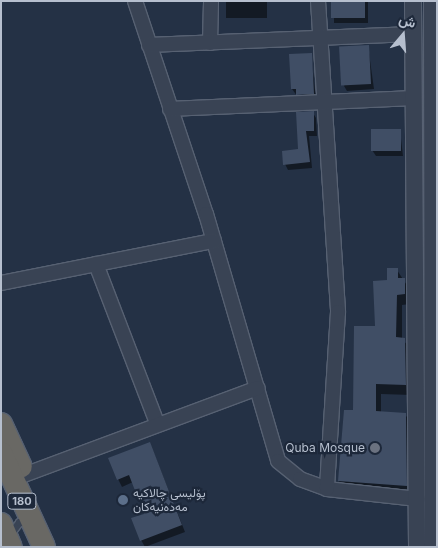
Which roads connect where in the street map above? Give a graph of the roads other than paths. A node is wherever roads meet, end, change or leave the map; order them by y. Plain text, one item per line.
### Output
1 (135, 1) edge
2 (212, 1) edge
3 (318, 1) edge
4 (412, 1) edge
5 (432, 1) edge
6 (435, 25) edge
7 (412, 34) junction
8 (318, 38) junction
9 (210, 43) junction
10 (149, 45) junction
11 (414, 98) junction
12 (323, 102) junction
13 (170, 109) junction
14 (432, 174) junction
15 (414, 175) junction
16 (214, 241) junction
17 (96, 264) junction
18 (1, 283) edge
19 (436, 337) edge
20 (258, 388) junction
21 (157, 423) junction
22 (1, 424) edge
23 (1, 453) edge
24 (18, 477) junction
25 (327, 489) junction
26 (417, 499) junction
27 (39, 538) edge
28 (5, 539) edge
29 (434, 542) edge
30 (416, 547) edge

1 - 10 street
2 - 9 street
3 - 8 street
4 - 7 street
5 - 6 street
6 - 14 street
7 - 8 street
7 - 11 street
8 - 9 street
8 - 12 street
9 - 10 street
10 - 13 street
11 - 12 street
11 - 15 street
12 - 13 street
12 - 25 street
13 - 16 street
14 - 15 street
14 - 19 street
15 - 26 street
16 - 17 street
16 - 20 street
17 - 18 street
17 - 21 street
19 - 29 street
20 - 21 street
20 - 25 street
21 - 24 street
22 - 24 highway
23 - 24 highway, 180
24 - 27 highway, 180
25 - 26 street
26 - 30 street
27 - 28 lane

